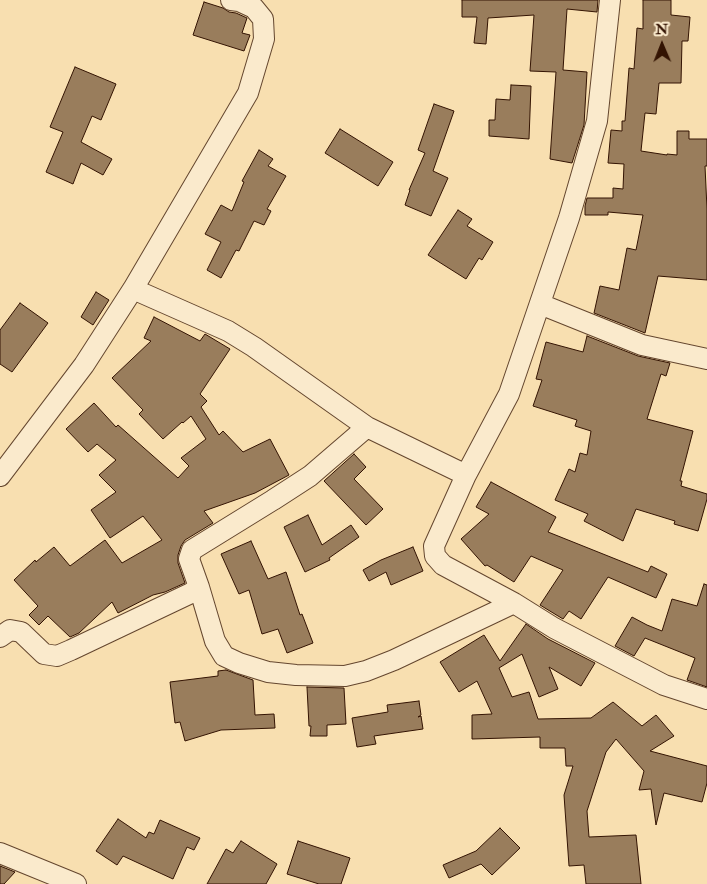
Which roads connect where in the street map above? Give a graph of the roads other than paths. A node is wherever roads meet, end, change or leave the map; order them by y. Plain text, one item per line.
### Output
1 (231, 0) edge
2 (610, 0) edge
3 (133, 289) junction
4 (540, 304) junction
5 (707, 360) edge
6 (367, 427) junction
7 (466, 474) junction
8 (0, 476) edge
9 (199, 588) junction
10 (514, 602) junction
11 (0, 637) edge
12 (707, 699) edge
13 (0, 853) edge
14 (76, 884) edge

1 - 3 street
2 - 4 street
3 - 6 street
3 - 8 street
4 - 5 street
4 - 7 street
6 - 7 street
6 - 9 street
7 - 10 street
9 - 10 street
9 - 11 street
10 - 12 street
13 - 14 street

